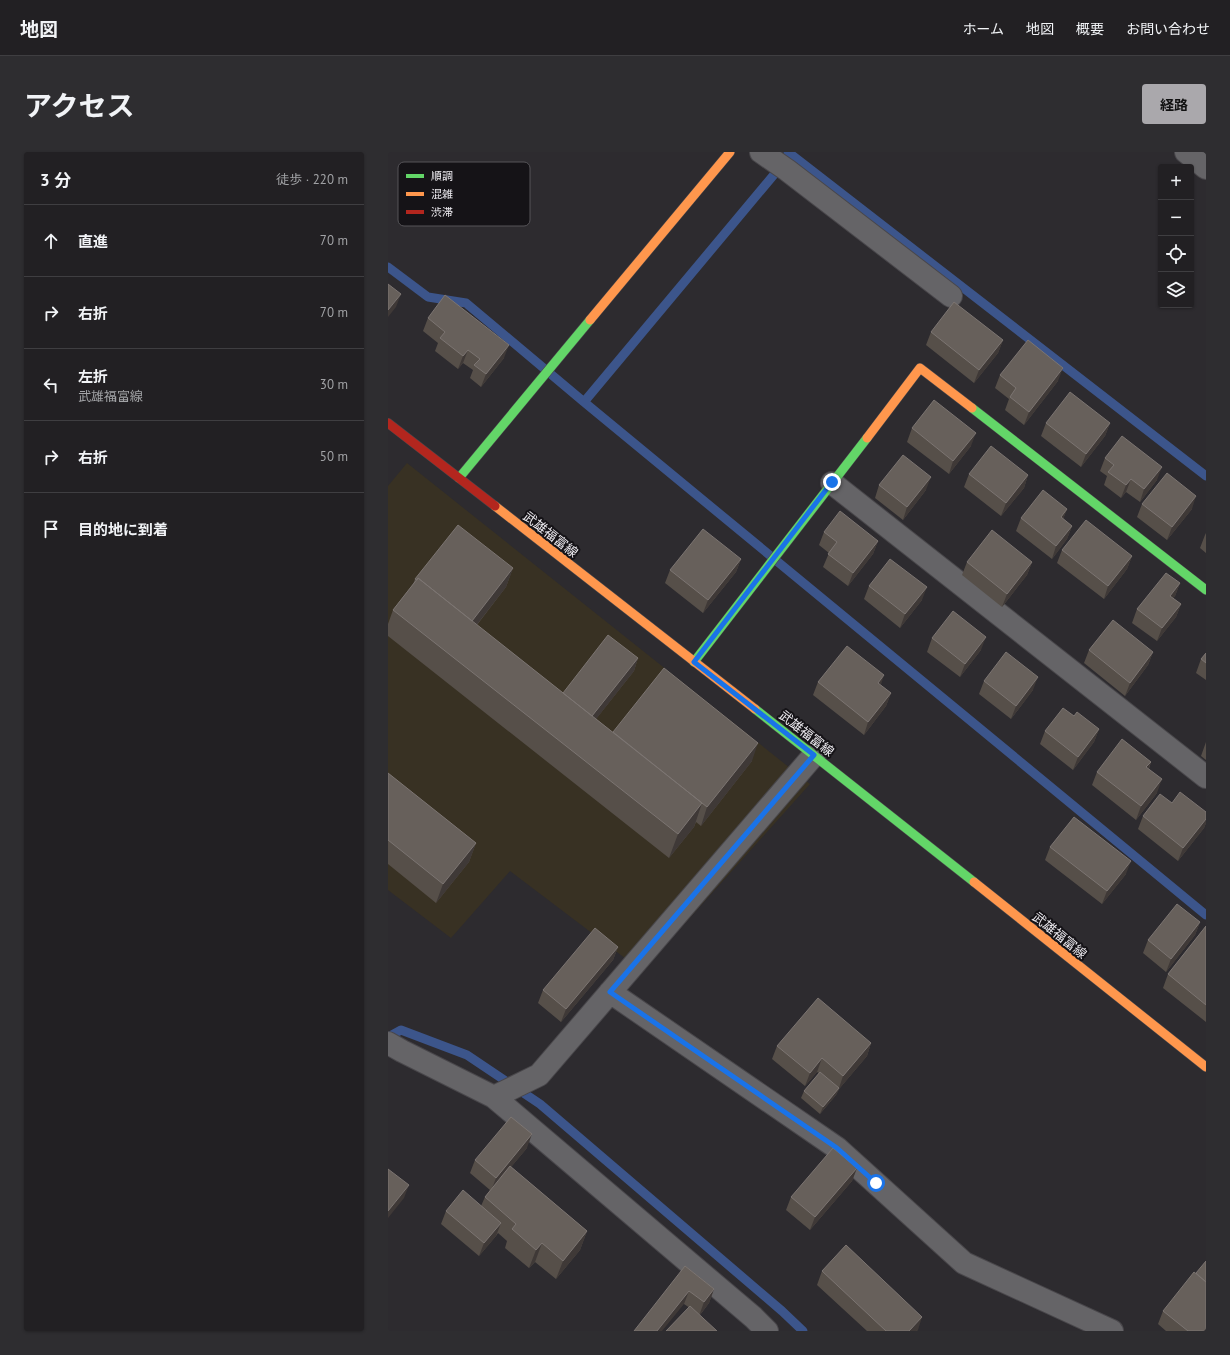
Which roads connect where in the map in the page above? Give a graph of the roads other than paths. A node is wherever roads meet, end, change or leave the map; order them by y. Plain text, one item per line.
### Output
1 (730, 152) edge
2 (1186, 152) edge
3 (765, 155) edge
4 (1206, 168) edge
5 (951, 296) dead end
6 (388, 423) edge
7 (459, 478) junction
8 (832, 482) junction
9 (1206, 590) edge
10 (694, 662) junction
11 (814, 755) junction
12 (1206, 777) edge
13 (610, 992) junction
14 (395, 1047) edge
15 (1206, 1067) edge
16 (494, 1097) junction
17 (767, 1331) edge
18 (1112, 1331) edge

1 - 7 street
2 - 4 street
3 - 5 street
6 - 7 street, 武雄福富線
7 - 10 street, 武雄福富線
8 - 9 street
8 - 10 street
8 - 12 street
10 - 11 street, 武雄福富線
11 - 13 street
11 - 15 street, 武雄福富線
13 - 16 street
13 - 18 street
14 - 16 street
16 - 17 street

